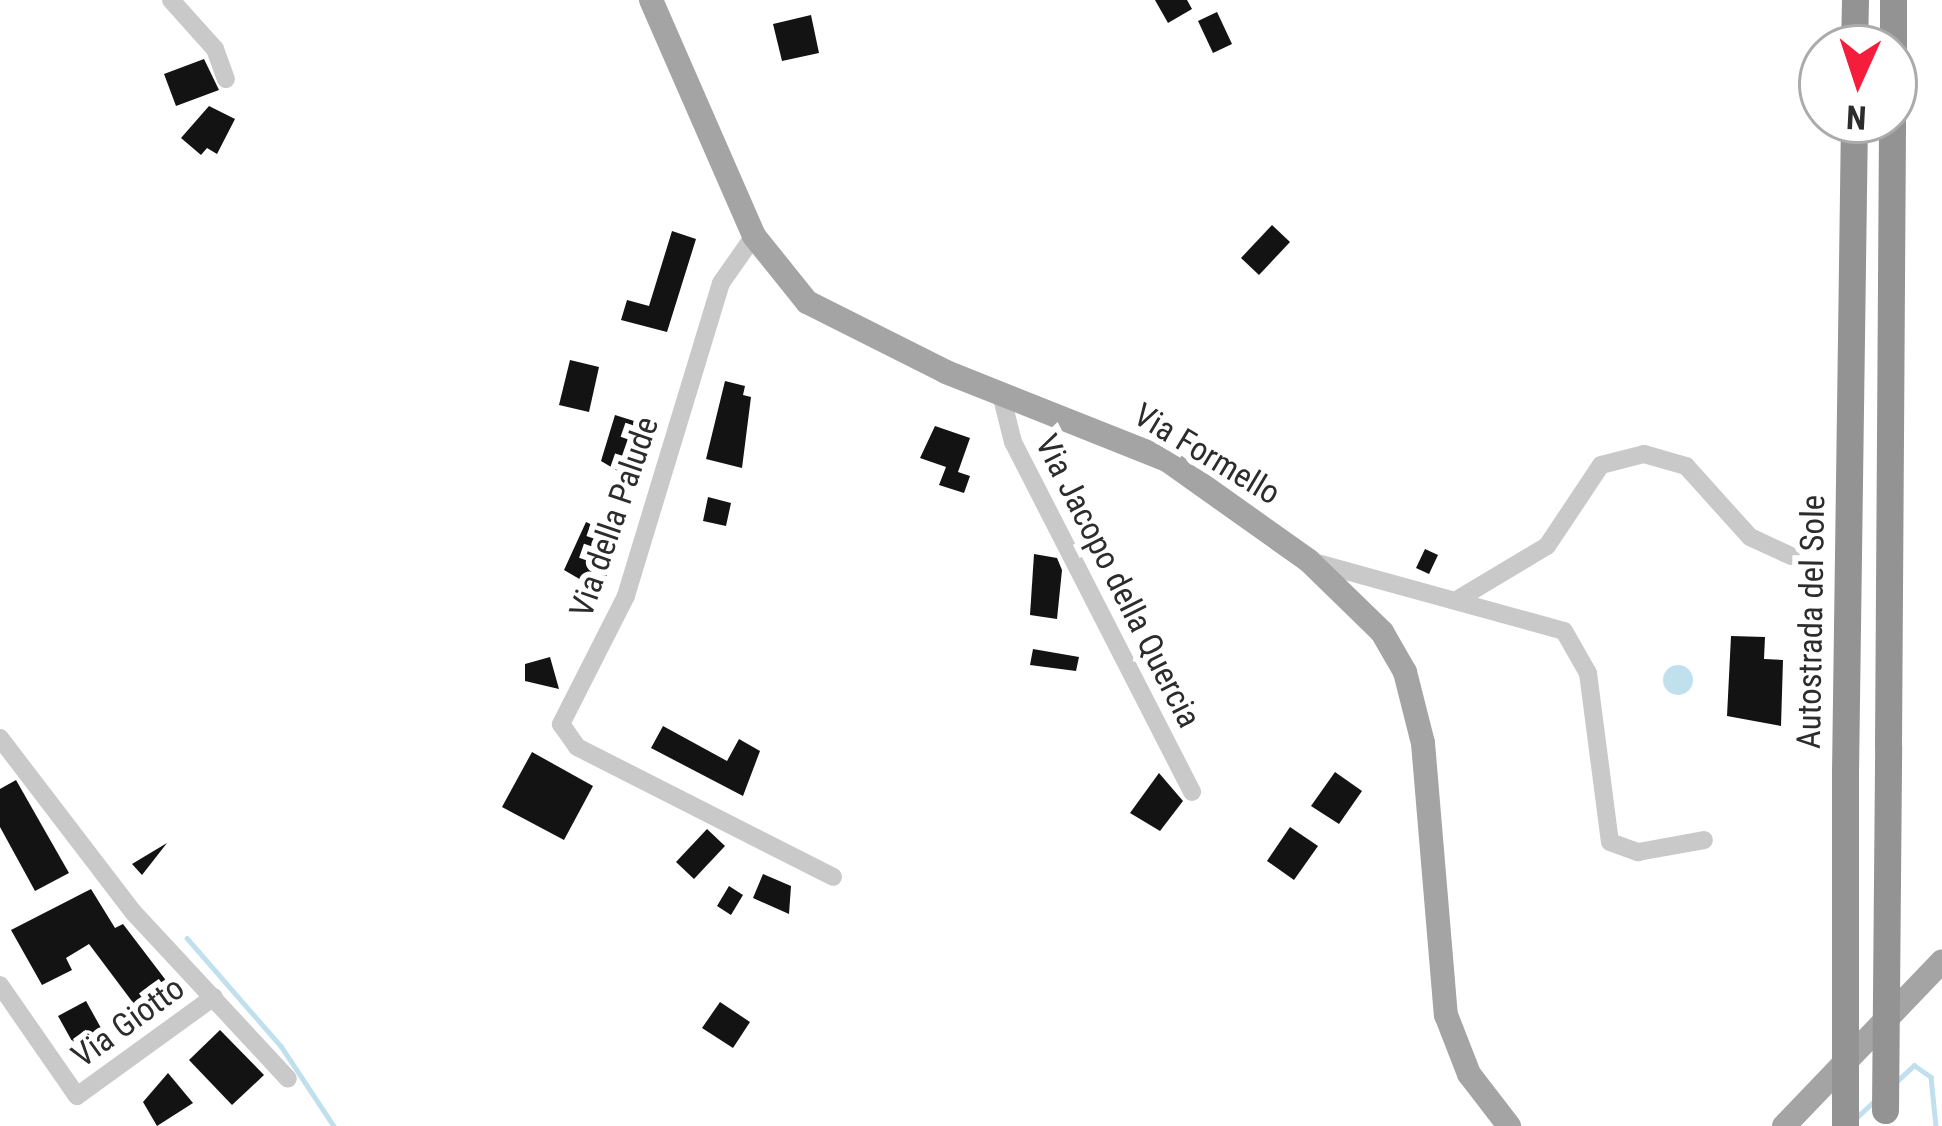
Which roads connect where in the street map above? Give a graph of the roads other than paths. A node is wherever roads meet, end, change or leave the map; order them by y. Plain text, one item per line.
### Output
1 (171, 0) edge
2 (651, 0) edge
3 (226, 79) dead end
4 (1854, 144) edge
5 (1892, 144) edge
6 (754, 236) junction
7 (1001, 394) junction
8 (1791, 556) dead end
9 (1309, 561) junction
10 (1460, 598) junction
11 (0, 738) edge
12 (1192, 792) dead end
13 (1704, 840) dead end
14 (832, 878) dead end
15 (1942, 961) edge
16 (0, 986) edge
17 (214, 997) junction
18 (288, 1079) dead end
19 (1884, 1118) edge
20 (1509, 1126) edge
21 (1784, 1126) edge
22 (1845, 1126) edge

1 - 3 street
2 - 6 main road, Via Formello
4 - 22 highway, Autostrada del Sole, bridge
5 - 19 highway, bridge
6 - 7 main road, Via Formello
6 - 14 street, Via della Palude
7 - 9 main road, Via Formello
7 - 12 street, Via Jacopo della Quercia
8 - 10 street
9 - 10 street
9 - 20 main road, Via Formello
10 - 13 street
11 - 17 street
15 - 21 main road
16 - 17 street, Via Giotto
17 - 18 street

